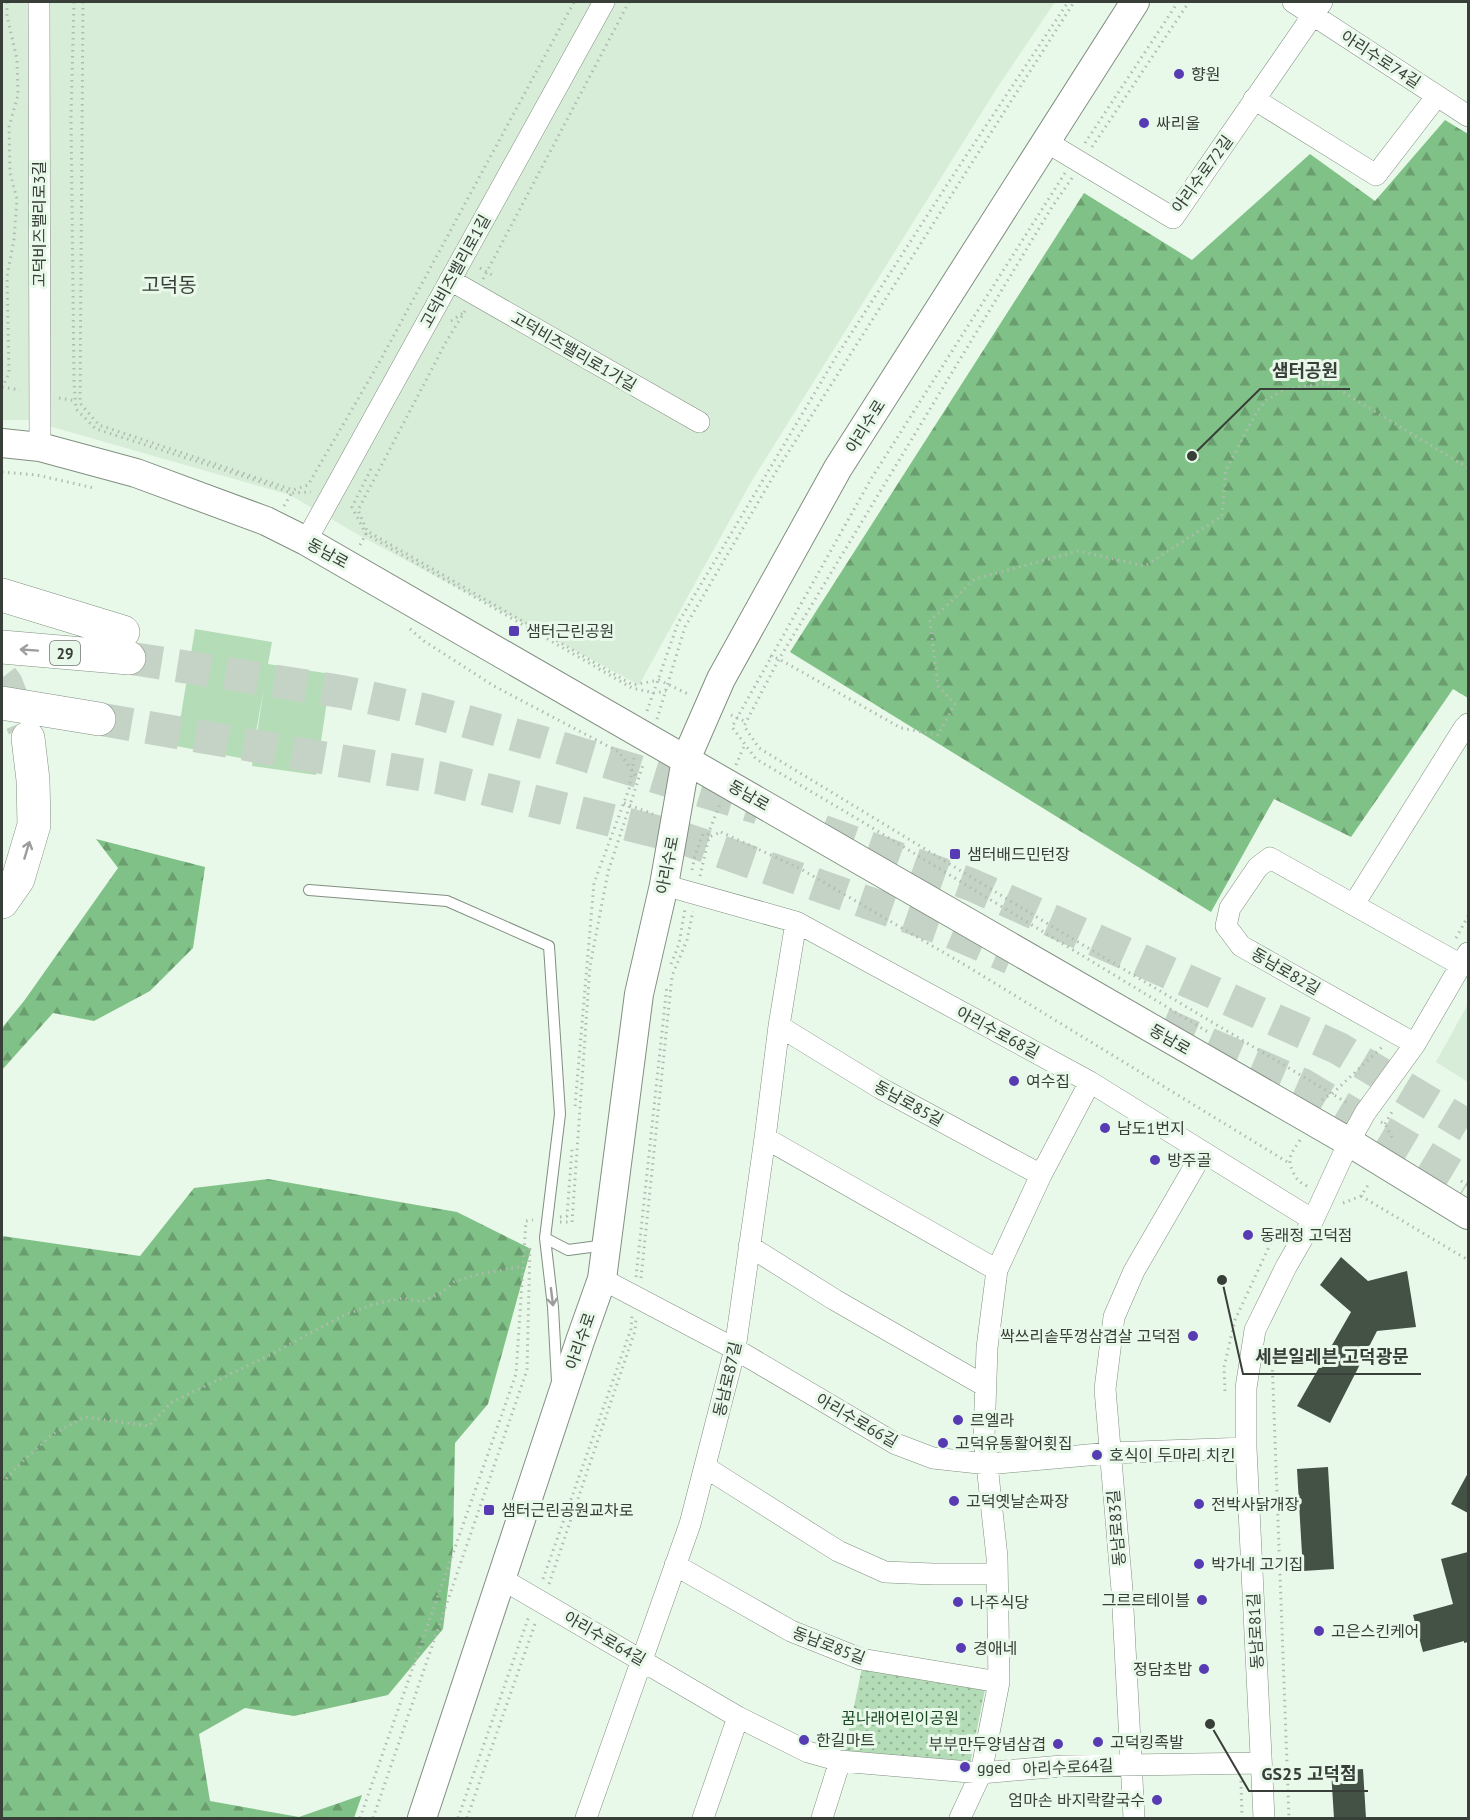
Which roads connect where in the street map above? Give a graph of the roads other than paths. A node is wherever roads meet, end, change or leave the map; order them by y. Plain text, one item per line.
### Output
1 (39, 2) edge
2 (604, 2) edge
3 (1135, 2) edge
4 (1293, 2) edge
5 (1318, 8) edge
6 (1437, 96) junction
7 (1254, 99) junction
8 (1468, 116) edge
9 (1045, 141) junction
10 (450, 280) junction
11 (699, 422) dead end
12 (2, 443) edge
13 (40, 447) junction
14 (306, 541) junction
15 (2, 596) edge
16 (2, 647) edge
17 (2, 702) edge
18 (1468, 724) edge
19 (14, 729) edge
20 (686, 759) junction
21 (676, 888) junction
22 (309, 891) dead end
23 (2, 902) edge
24 (1354, 904) junction
25 (796, 922) junction
26 (1465, 959) edge
27 (779, 1026) junction
28 (1415, 1044) junction
29 (1090, 1082) junction
30 (765, 1138) junction
31 (1349, 1142) junction
32 (1203, 1152) junction
33 (1041, 1175) junction
34 (1468, 1215) edge
35 (1313, 1220) junction
36 (545, 1238) junction
37 (607, 1245) junction
38 (749, 1246) junction
39 (997, 1270) junction
40 (602, 1280) junction
41 (735, 1349) junction
42 (986, 1386) junction
43 (558, 1407) junction
44 (1246, 1448) junction
45 (1110, 1453) junction
46 (988, 1464) junction
47 (705, 1467) junction
48 (675, 1565) junction
49 (997, 1574) junction
50 (502, 1579) junction
51 (642, 1659) junction
52 (999, 1683) junction
53 (738, 1716) junction
54 (840, 1761) junction
55 (1261, 1763) junction
56 (1132, 1764) junction
57 (981, 1773) junction
58 (422, 1818) edge
59 (586, 1818) edge
60 (703, 1818) edge
61 (822, 1818) edge
62 (960, 1818) edge
63 (1134, 1818) edge
64 (1264, 1818) edge

1 - 13 street, 고덕비즈밸리로3길
2 - 10 street, 고덕비즈밸리로1길
3 - 9 main road, 아리수로
4 - 5 street, 아리수로74길
5 - 6 street, 아리수로74길
5 - 7 street, 아리수로72길
6 - 7 street
6 - 8 street, 아리수로74길
7 - 9 street, 아리수로72길
9 - 20 main road, 아리수로
10 - 11 street, 고덕비즈밸리로1가길
10 - 14 street, 고덕비즈밸리로1길
12 - 13 main road, 동남로
13 - 14 main road, 동남로
14 - 20 main road, 동남로
15 -> 16 highway, 29
17 - 19 highway
18 - 24 street
23 -> 19 highway
20 - 21 main road, 아리수로
20 - 31 main road, 동남로
21 - 25 street, 아리수로68길
21 - 37 main road, 아리수로
22 - 36 lane
24 - 26 street, 동남로82길
24 - 28 street, 동남로82길
25 - 27 street, 동남로87길
25 - 29 street, 아리수로68길
26 - 28 street, 동남로82길
27 - 30 street, 동남로87길
27 - 33 street, 동남로85길
28 - 31 street, 동남로82길
29 - 32 street, 아리수로68길
29 - 33 street
30 - 38 street, 동남로87길
30 - 39 street
31 - 34 main road, 동남로
31 - 35 street, 동남로81길
32 - 35 street, 아리수로68길
32 - 45 street, 동남로83길
33 - 39 street
35 - 44 street, 동남로81길
36 - 37 lane
36 -> 43 lane
37 - 40 main road, 아리수로
38 - 41 street, 동남로87길
38 - 42 street
39 - 42 street
40 - 41 street, 아리수로66길
40 - 43 main road, 아리수로
41 - 46 street, 아리수로66길
41 - 47 street, 동남로87길
42 - 46 street
43 - 50 main road, 아리수로
44 - 45 street, 아리수로66길
44 - 55 street, 동남로81길
45 - 46 street, 아리수로66길
45 - 56 street, 동남로83길
46 - 49 street
47 - 48 street, 동남로87길
47 - 49 street
48 - 51 street, 동남로87길
48 - 52 street, 동남로85길
49 - 52 street
50 - 51 street, 아리수로64길
50 - 58 main road, 아리수로
51 - 53 street, 아리수로64길
51 - 59 street, 동남로87길
52 - 57 street
53 - 54 street, 아리수로64길
53 - 60 street
54 - 57 street, 아리수로64길
54 - 61 street
55 - 56 street, 아리수로64길
55 - 64 street, 동남로81길
56 - 57 street, 아리수로64길
56 - 63 street, 동남로83길
57 - 62 street

